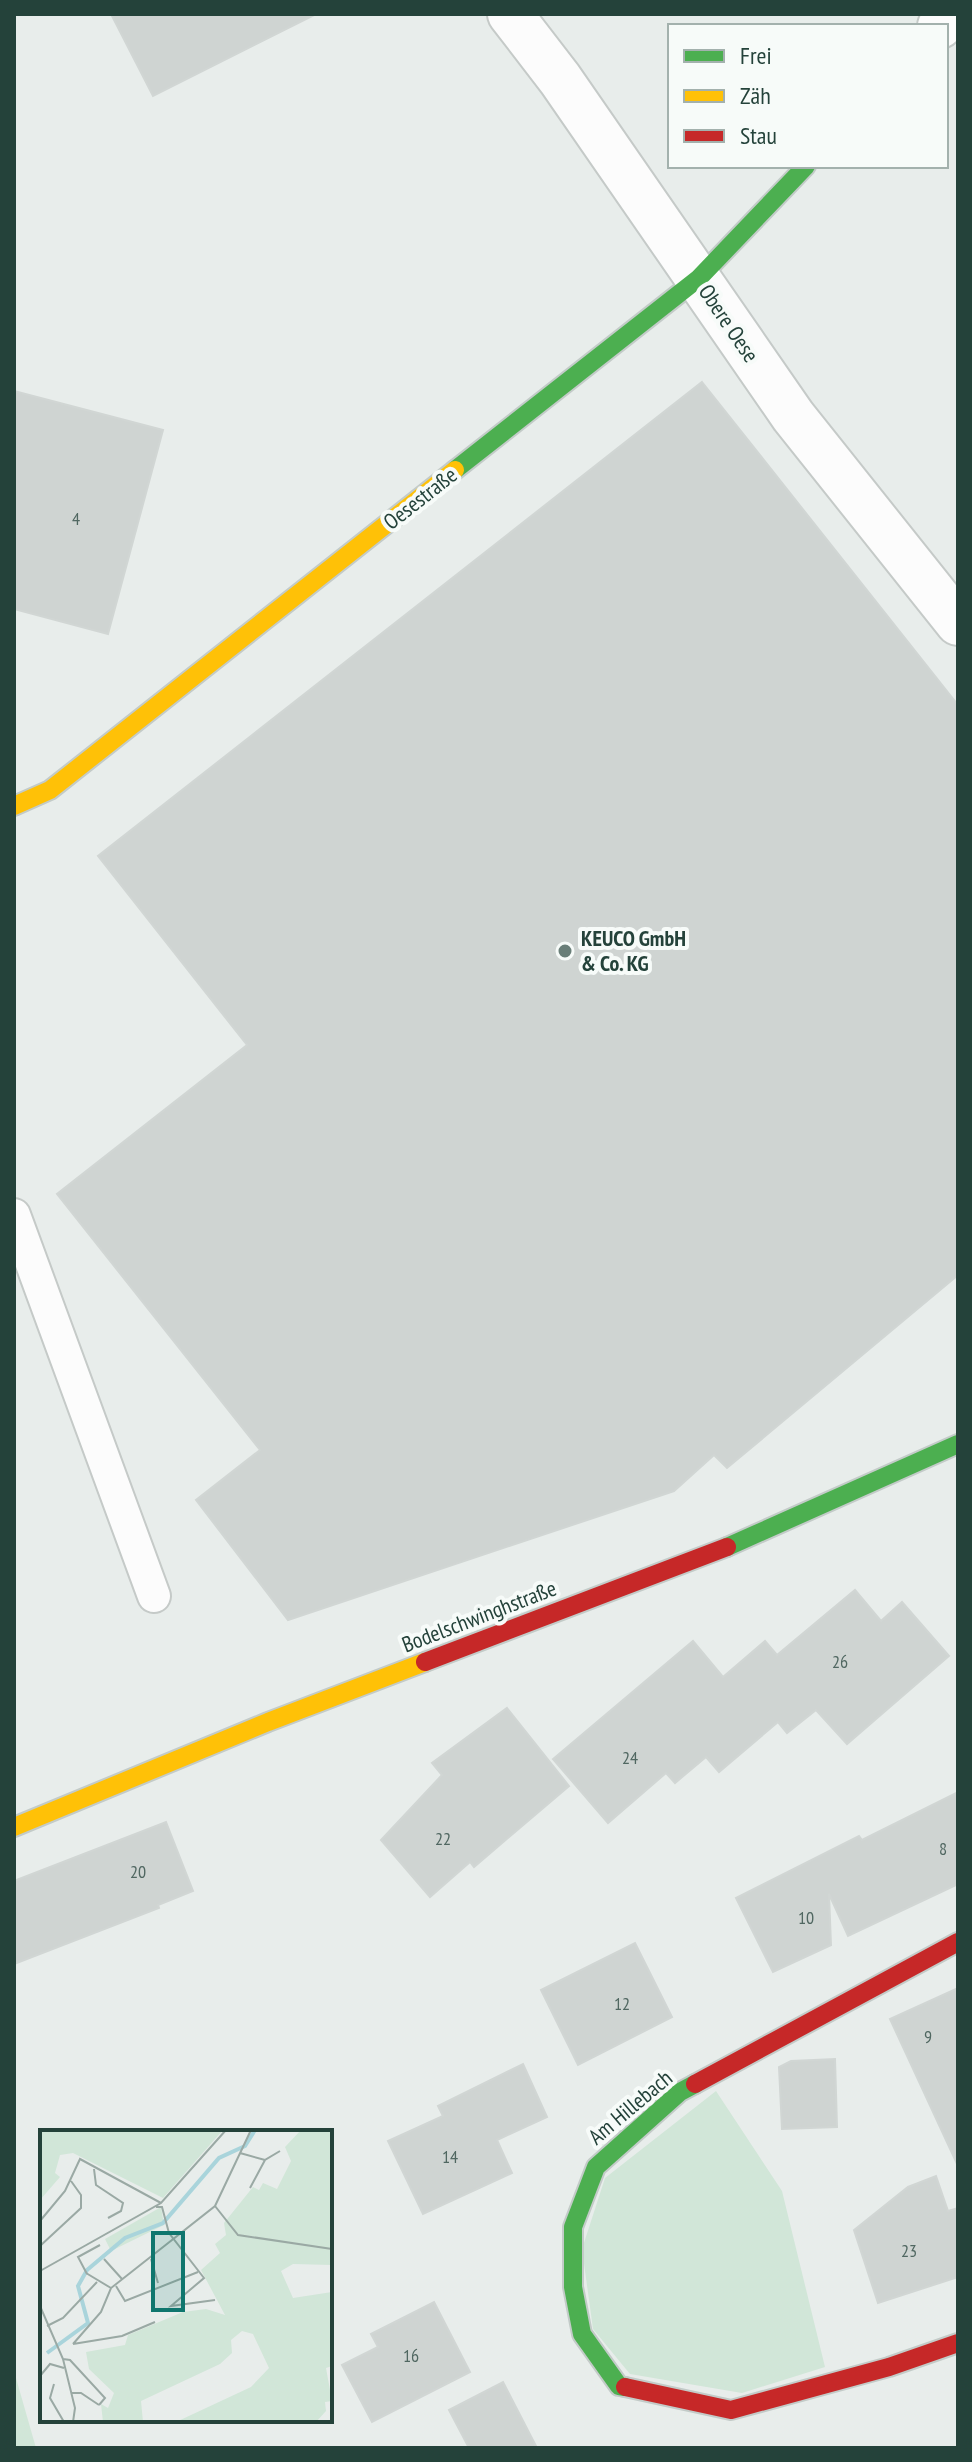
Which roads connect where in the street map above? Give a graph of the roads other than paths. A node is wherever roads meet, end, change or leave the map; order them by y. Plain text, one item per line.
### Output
1 (510, 14) edge
2 (804, 168) edge
3 (699, 278) junction
4 (958, 623) edge
5 (14, 806) edge
6 (14, 1215) edge
7 (958, 1444) edge
8 (154, 1596) dead end
9 (14, 1827) edge
10 (958, 1942) edge
11 (958, 2343) edge

1 - 3 street, Obere Oese
2 - 3 street, Oesestraße
3 - 4 street, Obere Oese
3 - 5 street, Oesestraße
6 - 8 lane
7 - 9 street, Bodelschwinghstraße
10 - 11 street, Am Hillebach

